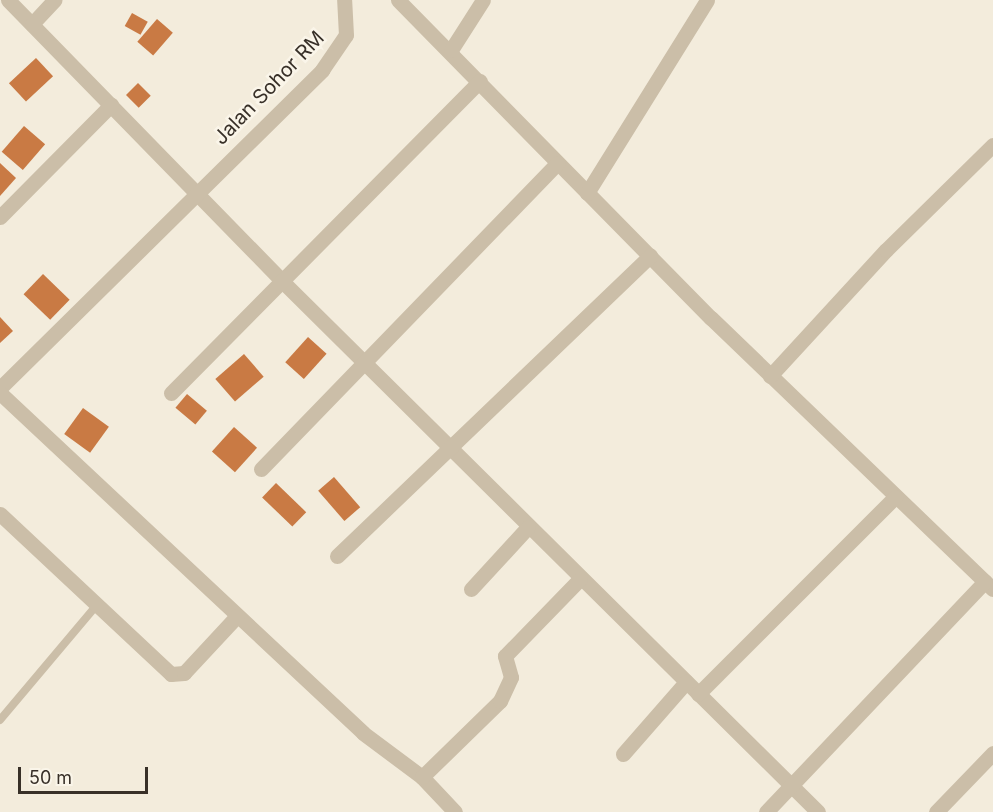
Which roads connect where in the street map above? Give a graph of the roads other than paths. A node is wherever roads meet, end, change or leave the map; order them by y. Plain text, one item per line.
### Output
1 (8, 0) edge
2 (54, 0) edge
3 (344, 0) edge
4 (398, 0) edge
5 (483, 0) edge
6 (707, 0) edge
7 (32, 24) junction
8 (451, 50) junction
9 (480, 81) junction
10 (111, 105) junction
11 (993, 145) edge
12 (558, 163) junction
13 (195, 193) junction
14 (587, 193) junction
15 (0, 217) edge
16 (650, 256) junction
17 (283, 282) junction
18 (363, 362) junction
19 (770, 376) junction
20 (0, 388) edge
21 (0, 393) edge
22 (171, 393) dead end
23 (451, 449) junction
24 (261, 469) dead end
25 (895, 497) junction
26 (0, 514) edge
27 (528, 527) junction
28 (337, 556) dead end
29 (580, 579) junction
30 (989, 585) edge
31 (471, 589) dead end
32 (97, 605) junction
33 (237, 616) junction
34 (686, 682) junction
35 (698, 694) junction
36 (0, 720) edge
37 (993, 753) edge
38 (623, 754) dead end
39 (422, 777) junction
40 (790, 785) junction
41 (455, 812) edge
42 (766, 812) edge
43 (818, 812) edge
44 (936, 812) edge

1 - 7 street
2 - 7 street
3 - 13 street, Jalan Sohor RM
4 - 8 street
5 - 8 street
6 - 14 street
7 - 10 street
8 - 9 street
9 - 12 street
9 - 17 street
10 - 13 street
10 - 15 street
11 - 19 street
12 - 14 street
12 - 18 street
13 - 17 street
13 - 20 street, Jalan Sohor RM
14 - 16 street
16 - 19 street
16 - 23 street
17 - 18 street
17 - 22 street
18 - 23 street
18 - 24 street
19 - 25 street
21 - 33 street
23 - 27 street
23 - 28 street
25 - 30 street
25 - 35 street
26 - 32 street
27 - 29 street
27 - 31 street
29 - 34 street
29 - 39 street
30 - 40 street
32 - 33 street
32 - 36 lane
33 - 39 street
34 - 35 street
34 - 38 street
35 - 40 street
37 - 44 street
39 - 41 street
40 - 42 street
40 - 43 street

